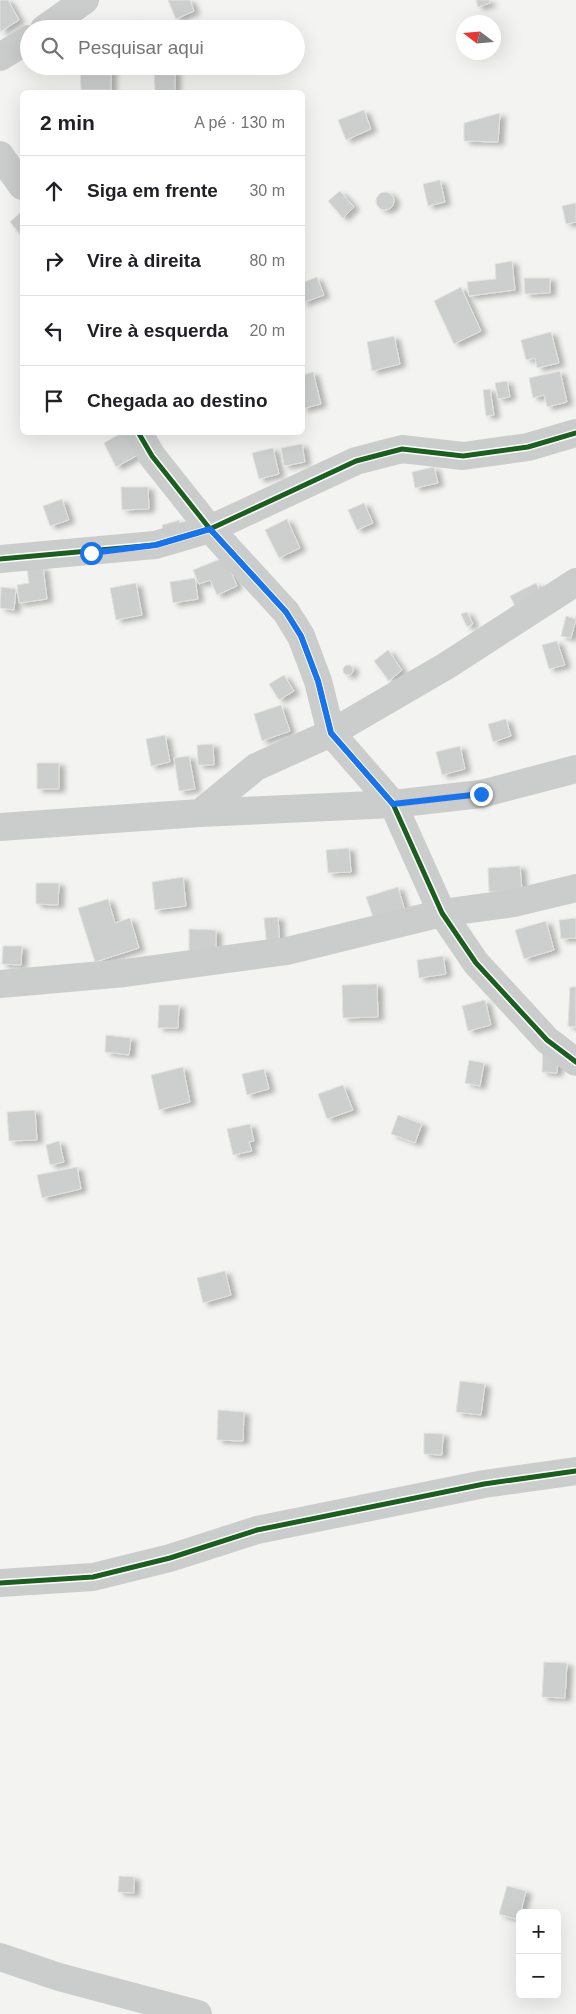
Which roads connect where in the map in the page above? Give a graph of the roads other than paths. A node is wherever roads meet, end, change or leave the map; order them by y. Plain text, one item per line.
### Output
1 (85, 0) edge
2 (57, 20) edge
3 (20, 45) edge
4 (0, 57) edge
5 (0, 156) edge
6 (20, 183) edge
7 (576, 433) edge
8 (140, 435) edge
9 (210, 529) junction
10 (0, 559) edge
11 (576, 582) edge
12 (331, 733) junction
13 (576, 769) edge
14 (393, 804) junction
15 (200, 813) junction
16 (0, 827) edge
17 (576, 888) edge
18 (442, 913) junction
19 (0, 984) edge
20 (576, 1062) edge
21 (576, 1470) edge
22 (0, 1583) edge
23 (0, 1957) edge
24 (198, 2014) edge

1 - 2 street
3 - 4 street
5 - 6 street
7 - 9 street
8 - 9 street
9 - 10 street
9 - 12 street
11 - 12 street
12 - 14 street
12 - 15 street
13 - 14 street
14 - 15 street
14 - 18 street
15 - 16 street
17 - 18 street
18 - 19 street
18 - 20 street
21 - 22 street
23 - 24 street

